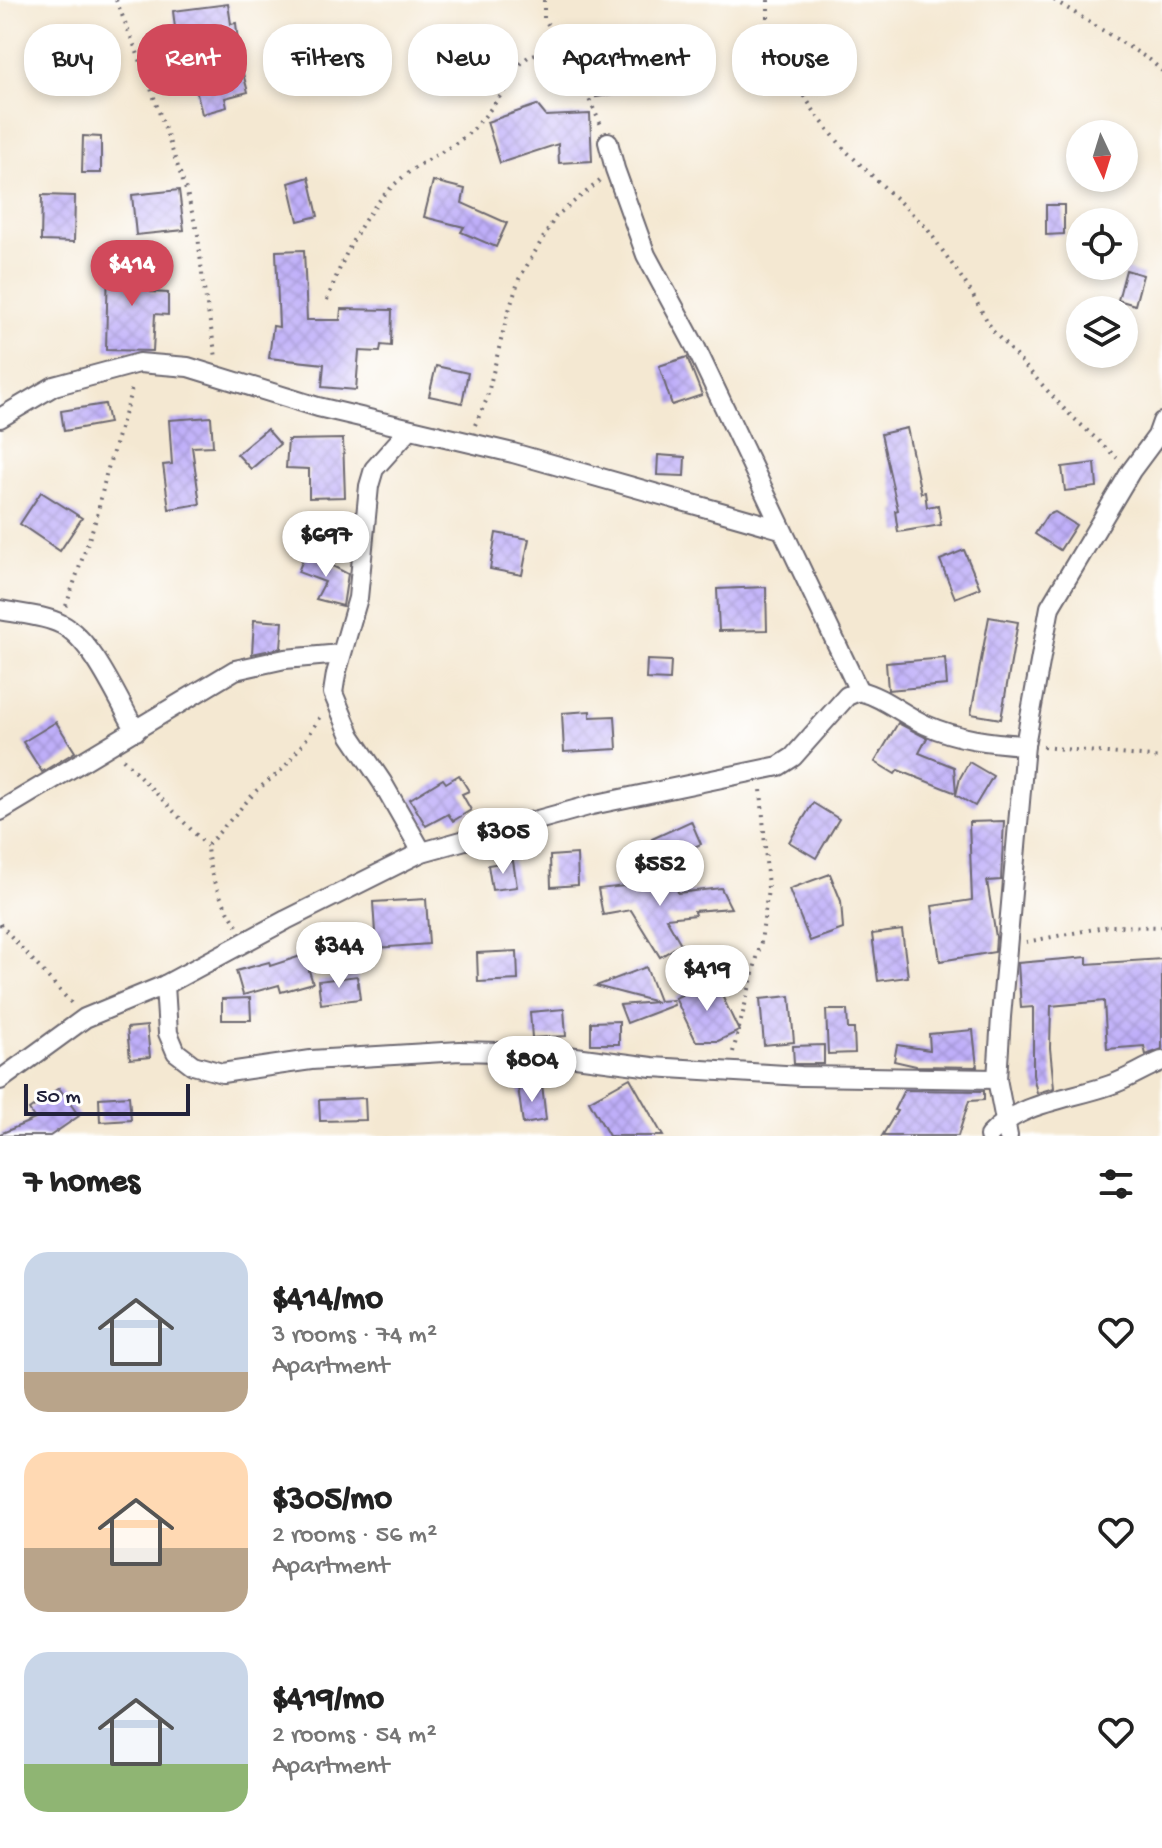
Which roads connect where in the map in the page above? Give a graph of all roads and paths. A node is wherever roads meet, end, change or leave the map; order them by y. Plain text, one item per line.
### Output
1 (116, 0) edge
2 (544, 0) edge
3 (768, 0) edge
4 (1054, 0) edge
5 (548, 24) edge
6 (534, 55) edge
7 (1162, 71) edge
8 (587, 96) edge
9 (608, 142) joint
10 (615, 169) junction
11 (327, 300) dead end
12 (139, 363) junction
13 (218, 375) junction
14 (0, 418) edge
15 (409, 430) junction
16 (1160, 433) edge
17 (468, 441) junction
18 (1131, 471) junction
19 (781, 529) junction
20 (0, 610) edge
21 (59, 623) junction
22 (341, 654) junction
23 (859, 691) junction
24 (333, 693) junction
25 (136, 731) junction
26 (1025, 745) junction
27 (111, 746) junction
28 (1162, 758) edge
29 (760, 771) junction
30 (0, 811) edge
31 (207, 846) junction
32 (422, 852) junction
33 (0, 924) edge
34 (1162, 927) edge
35 (246, 941) junction
36 (1008, 944) junction
37 (165, 985) junction
38 (85, 1018) junction
39 (1162, 1061) edge
40 (727, 1072) junction
41 (997, 1079) junction
42 (0, 1080) edge
43 (1006, 1128) edge
44 (989, 1136) edge

1 - 13 path
2 - 5 path
3 - 18 path
4 - 7 path
6 - 11 path
8 - 9 path
9 - 10 street
10 - 17 path
10 - 19 street
12 - 13 street
12 - 14 street
12 - 21 path
13 - 15 street
15 - 17 street
15 - 22 street
16 - 18 street
17 - 19 street
18 - 26 street
19 - 23 street
20 - 21 street
21 - 25 street
22 - 24 street
22 - 25 street
23 - 26 street
23 - 29 street
24 - 31 path
24 - 32 street
25 - 27 street
26 - 28 path
26 - 36 street
27 - 30 street
27 - 31 path
29 - 32 street
29 - 40 path
31 - 35 path
32 - 35 street
33 - 38 path
34 - 36 path
35 - 37 street
36 - 41 street
37 - 38 street
37 - 40 street
38 - 42 street
39 - 43 street
40 - 41 street
41 - 43 street
43 - 44 street

